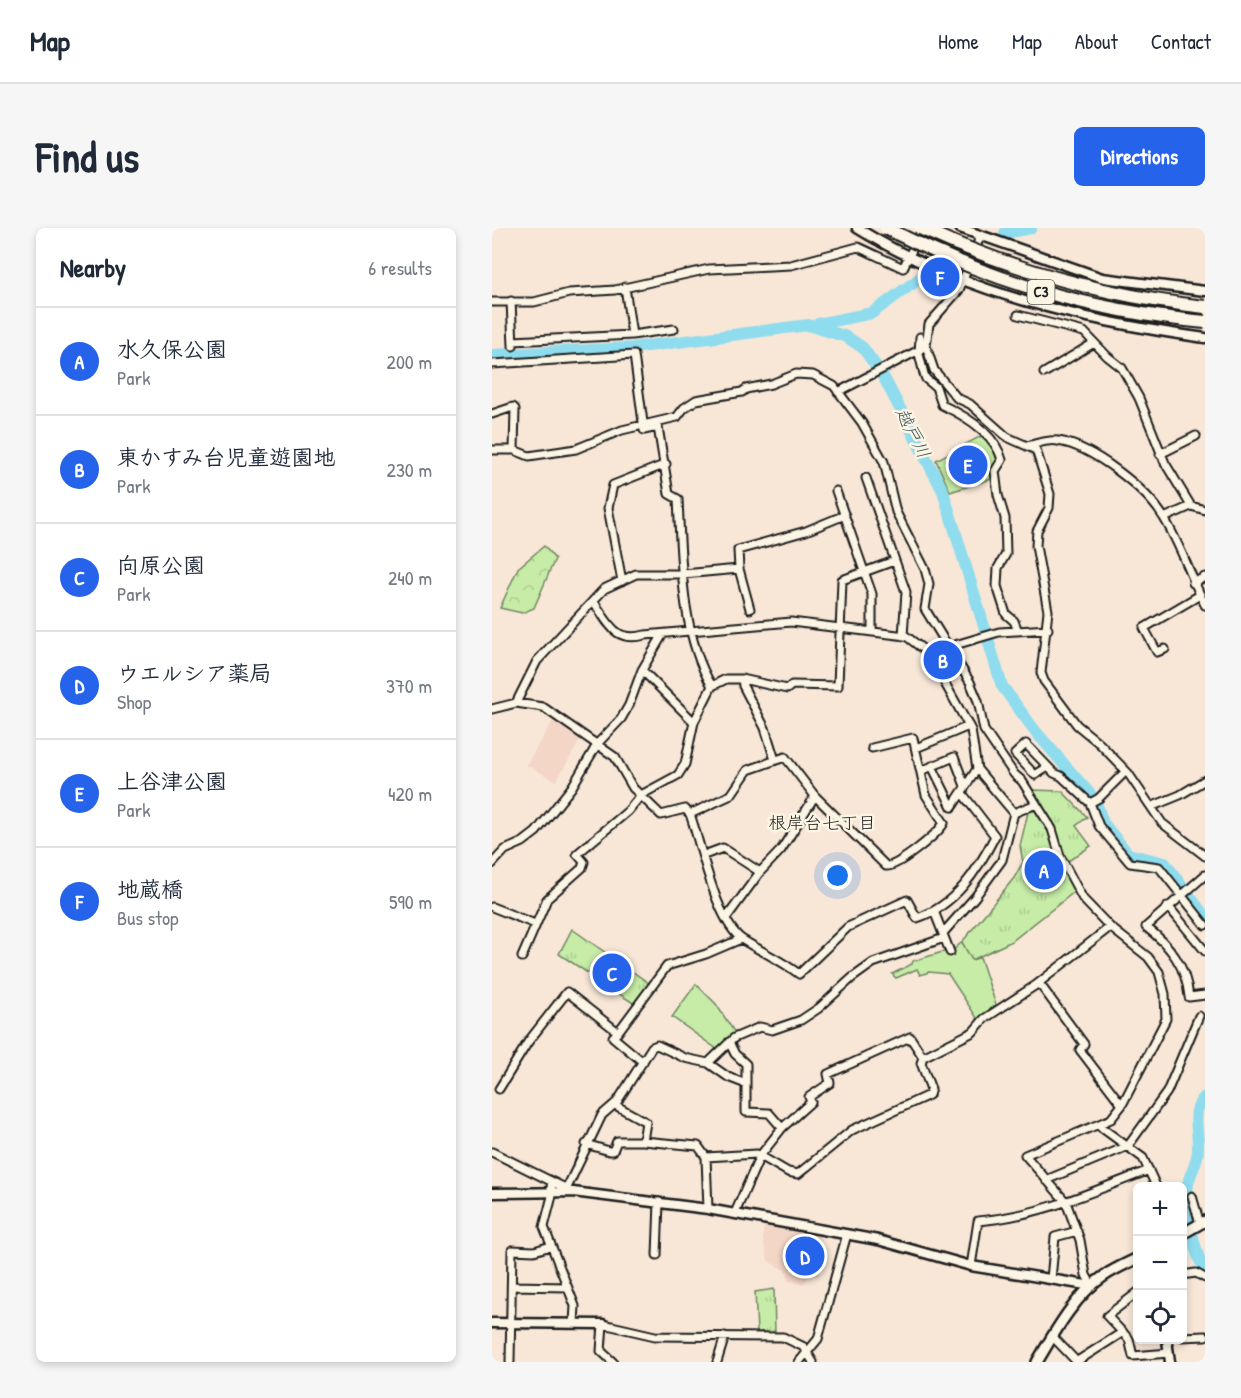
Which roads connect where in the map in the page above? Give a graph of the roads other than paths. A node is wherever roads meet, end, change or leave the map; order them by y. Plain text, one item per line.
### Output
1 (857, 228) edge
2 (886, 228) edge
3 (922, 228) edge
4 (960, 228) edge
5 (980, 237) junction
6 (910, 257) junction
7 (962, 282) junction
8 (625, 287) junction
9 (1205, 291) edge
10 (512, 301) junction
11 (492, 302) edge
12 (1205, 306) edge
13 (1018, 315) dead end
14 (1205, 322) edge
15 (674, 329) dead end
16 (632, 335) junction
17 (920, 337) dead end
18 (1205, 338) edge
19 (1094, 343) junction
20 (923, 348) junction
21 (492, 364) edge
22 (1044, 373) dead end
23 (838, 392) junction
24 (492, 414) edge
25 (643, 424) junction
26 (1196, 436) dead end
27 (1027, 446) junction
28 (492, 450) edge
29 (514, 450) junction
30 (1160, 454) junction
31 (666, 464) junction
32 (866, 478) dead end
33 (836, 491) dead end
34 (1191, 506) junction
35 (1205, 510) edge
36 (845, 515) junction
37 (1164, 518) junction
38 (894, 561) junction
39 (739, 568) junction
40 (865, 572) junction
41 (683, 574) junction
42 (1205, 576) edge
43 (621, 581) junction
44 (1193, 583) junction
45 (1200, 595) junction
46 (594, 602) junction
47 (1205, 605) edge
48 (750, 609) dead end
49 (840, 628) junction
50 (1048, 629) junction
51 (1018, 631) junction
52 (872, 632) junction
53 (692, 633) junction
54 (663, 634) junction
55 (903, 636) junction
56 (948, 646) junction
57 (1165, 649) dead end
58 (928, 653) junction
59 (642, 670) junction
60 (742, 679) junction
61 (712, 686) junction
62 (516, 703) junction
63 (492, 710) edge
64 (694, 722) junction
65 (969, 726) junction
66 (598, 743) junction
67 (872, 748) dead end
68 (916, 748) junction
69 (775, 760) junction
70 (932, 766) junction
71 (1048, 767) junction
72 (977, 769) junction
73 (921, 771) junction
74 (1126, 771) junction
75 (1205, 780) edge
76 (963, 790) junction
77 (641, 795) junction
78 (815, 796) junction
79 (1094, 801) junction
80 (1036, 804) junction
81 (1153, 806) junction
82 (1014, 813) junction
83 (690, 814) junction
84 (704, 855) junction
85 (1205, 856) edge
86 (492, 864) edge
87 (760, 872) junction
88 (1205, 875) edge
89 (1182, 896) junction
90 (1168, 906) junction
91 (492, 907) edge
92 (934, 911) junction
93 (727, 917) junction
94 (535, 924) junction
95 (1205, 925) edge
96 (1110, 927) junction
97 (944, 935) junction
98 (741, 939) junction
99 (1205, 950) edge
100 (950, 952) dead end
101 (522, 957) dead end
102 (1039, 983) junction
103 (1205, 996) edge
104 (1199, 1016) dead end
105 (618, 1032) junction
106 (729, 1042) junction
107 (923, 1057) junction
108 (643, 1062) junction
109 (708, 1063) junction
110 (746, 1084) junction
111 (499, 1089) dead end
112 (615, 1105) junction
113 (1122, 1105) junction
114 (1098, 1125) junction
115 (782, 1128) junction
116 (644, 1141) junction
117 (586, 1144) junction
118 (1128, 1146) junction
119 (492, 1152) edge
120 (760, 1156) junction
121 (706, 1157) junction
122 (1149, 1170) junction
123 (1046, 1180) junction
124 (1154, 1182) edge
125 (551, 1186) junction
126 (565, 1190) junction
127 (492, 1193) edge
128 (1192, 1196) dead end
129 (659, 1202) junction
130 (1066, 1202) junction
131 (708, 1209) junction
132 (735, 1213) junction
133 (1194, 1227) edge
134 (1077, 1231) junction
135 (847, 1234) junction
136 (551, 1246) junction
137 (657, 1255) dead end
138 (1133, 1260) edge
139 (971, 1266) junction
140 (1187, 1274) edge
141 (1205, 1278) edge
142 (1051, 1279) junction
143 (512, 1286) junction
144 (1092, 1286) junction
145 (567, 1287) junction
146 (1133, 1295) edge
147 (492, 1323) edge
148 (511, 1323) junction
149 (574, 1323) junction
150 (603, 1324) junction
151 (1123, 1332) junction
152 (725, 1336) junction
153 (1052, 1336) junction
154 (1205, 1336) edge
155 (1187, 1337) edge
156 (807, 1351) junction
157 (1169, 1357) edge
158 (510, 1362) edge
159 (612, 1362) edge
160 (717, 1362) edge
161 (800, 1362) edge
162 (813, 1362) edge
163 (1037, 1362) edge
164 (1076, 1362) edge

1 - 6 street
2 - 14 highway, C3, bridge
3 - 6 street
3 - 12 highway, C3, bridge
4 - 5 street
5 - 7 street
5 - 9 street
6 - 7 street
6 - 8 street
7 - 18 street
7 - 20 street
8 - 10 street
8 - 16 street
10 - 11 street
10 - 16 street
13 - 19 street
15 - 16 street
17 - 20 street
19 - 22 street
19 - 30 street
20 - 23 street
20 - 27 street
20 - 51 street
21 - 25 street
23 - 25 street
23 - 56 street
24 - 29 street
25 - 29 street
25 - 31 street
26 - 30 street
27 - 37 street
27 - 50 street
28 - 29 street
30 - 34 street
31 - 41 street
31 - 43 street
32 - 38 street
33 - 36 street
34 - 35 street
34 - 37 street
36 - 39 street
36 - 40 street
37 - 44 street
38 - 40 street
38 - 55 street
39 - 41 street
39 - 48 street
40 - 49 street
40 - 52 street
41 - 43 street
41 - 53 street
42 - 44 street
43 - 46 street
44 - 45 street
45 - 47 street
45 - 57 street
46 - 54 street
46 - 62 street
49 - 52 street
49 - 53 street
49 - 60 street
50 - 51 street
50 - 74 street
51 - 56 street
52 - 55 street
53 - 54 street
53 - 61 street
54 - 59 street
55 - 58 street
56 - 58 street
56 - 80 street
58 - 65 street
59 - 64 street
59 - 66 street
60 - 61 street
60 - 69 street
61 - 64 street
62 - 63 street
62 - 66 street
64 - 77 street
65 - 68 street
65 - 72 street
66 - 77 street
66 - 86 street
67 - 68 street
68 - 73 street
69 - 78 street
69 - 83 street
70 - 73 street
70 - 76 street
70 - 76 street
71 - 71 street
71 - 79 street
72 - 76 street
72 - 82 street
73 - 78 street
74 - 79 street
74 - 81 street
75 - 81 street
76 - 92 street
77 - 83 street
77 - 94 street
78 - 87 street
79 - 89 street
80 - 82 street
80 - 96 street
81 - 85 street
82 - 97 street
83 - 84 street
84 - 87 street
84 - 93 street
87 - 93 street
88 - 89 street
89 - 90 street
89 - 95 street
90 - 99 street
90 - 103 street
91 - 94 street
92 - 97 street
92 - 98 street
93 - 98 street
94 - 101 street
96 - 102 street
96 - 113 street
97 - 100 street
97 - 106 street
98 - 105 street
102 - 107 street
102 - 113 street
104 - 118 street
105 - 108 street
105 - 111 street
106 - 109 street
106 - 110 street
107 - 115 street
107 - 120 street
108 - 109 street
108 - 112 street
109 - 110 street
110 - 115 street
112 - 116 street
112 - 117 street
113 - 114 street
114 - 118 street
114 - 123 street
115 - 120 street
116 - 117 street
116 - 121 street
117 - 126 street
118 - 122 street
118 - 123 street
119 - 125 street
120 - 121 street
120 - 132 street
121 - 131 street
122 - 124 street
122 - 130 street
123 - 130 street
125 - 126 street
125 - 127 street
125 - 136 street
126 - 129 street
128 - 133 street
129 - 131 street
129 - 137 street
130 - 134 street
130 - 139 street
131 - 132 street
132 - 135 street
134 - 142 street
134 - 144 street
135 - 139 street
135 - 156 street
136 - 143 street
136 - 145 street
138 - 144 main road
139 - 142 street
140 - 141 street
142 - 144 street
143 - 145 street
143 - 148 street
144 - 153 main road
145 - 149 street
146 - 151 street
147 - 148 street
148 - 149 street
148 - 158 street
149 - 150 street
150 - 152 street
150 - 159 street
151 - 157 street
151 - 164 street
152 - 156 street
152 - 160 street
153 - 163 main road
153 - 164 street
154 - 155 street
156 - 161 street
156 - 162 street

